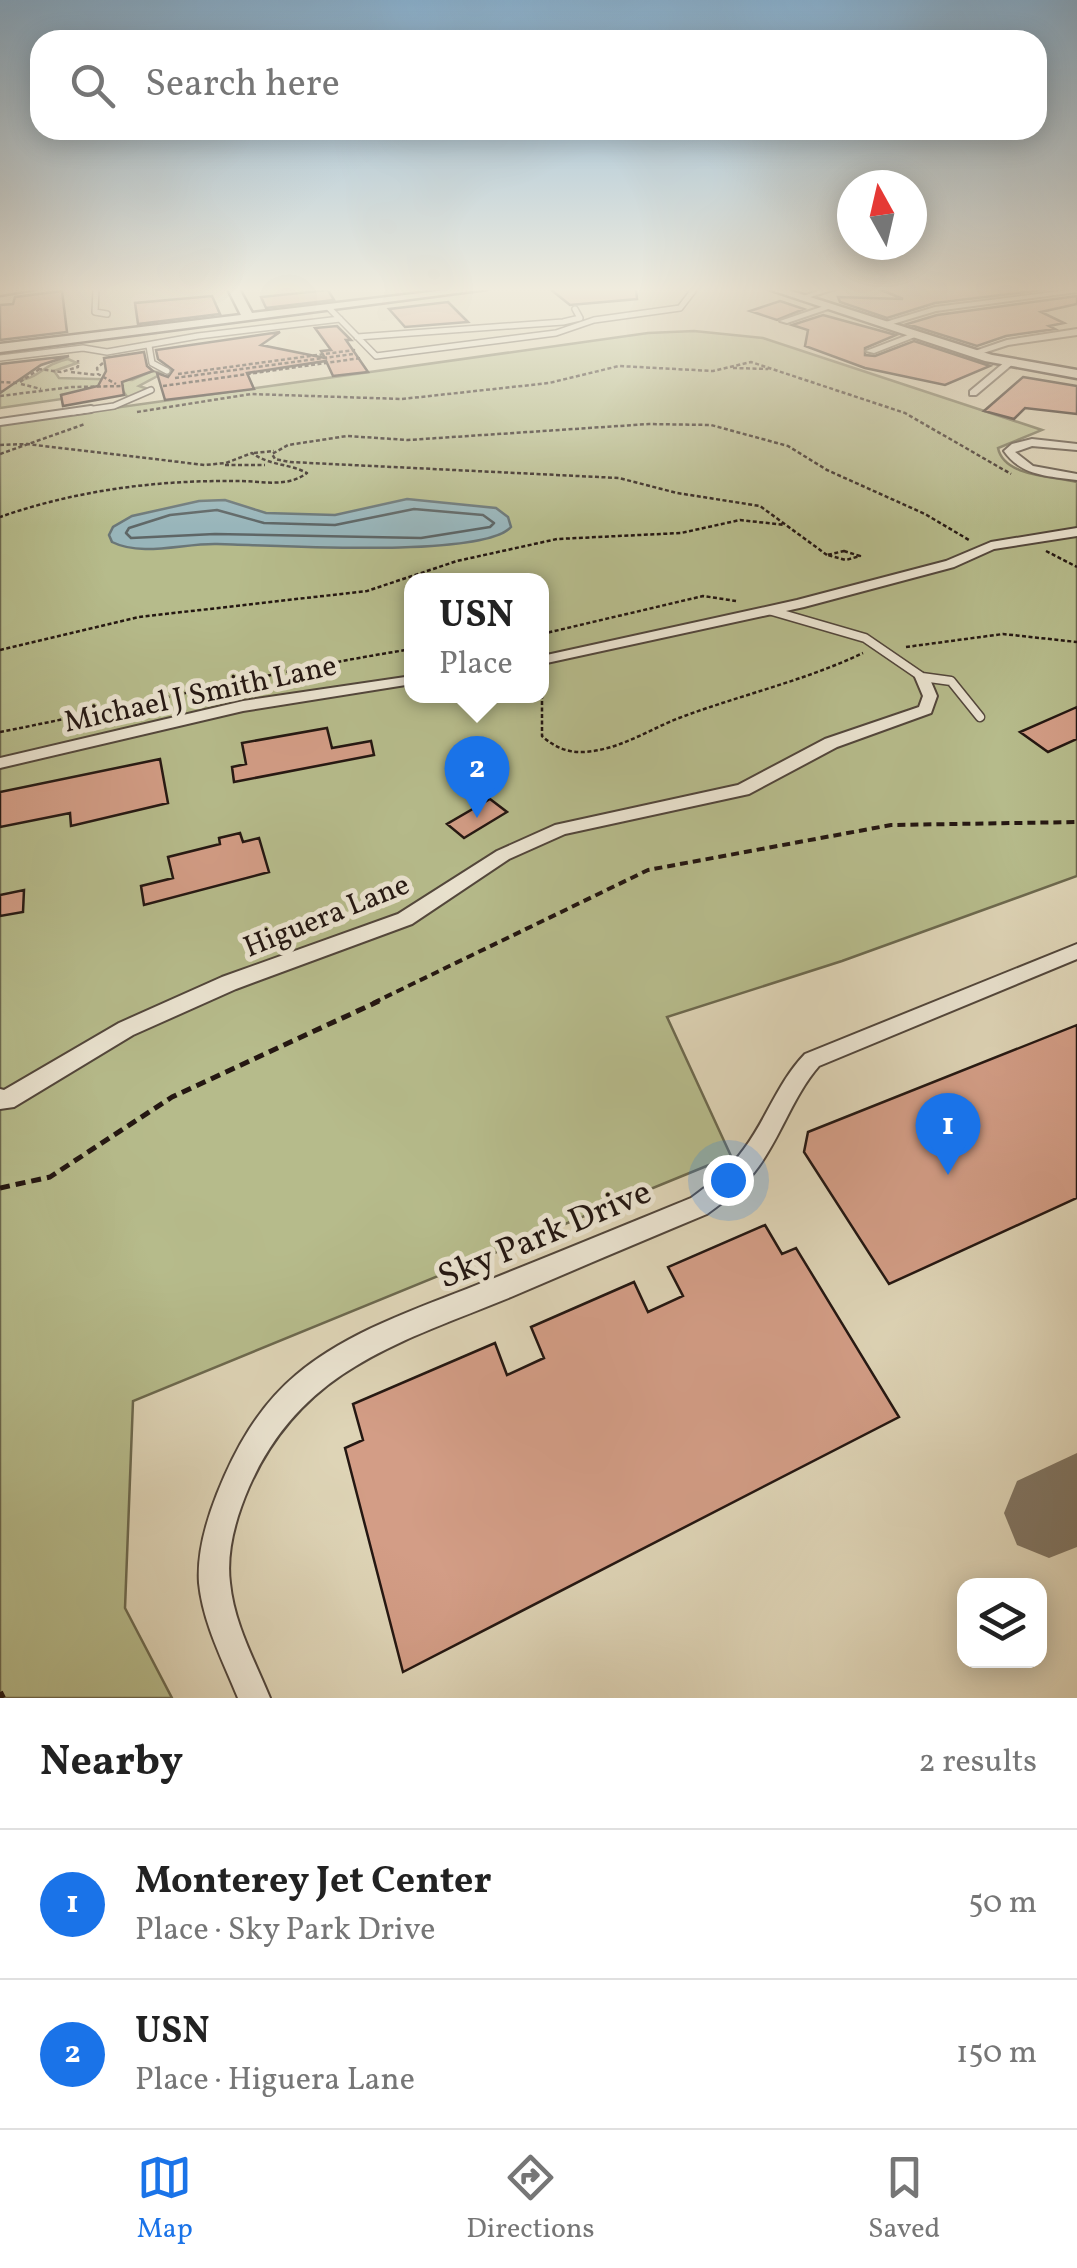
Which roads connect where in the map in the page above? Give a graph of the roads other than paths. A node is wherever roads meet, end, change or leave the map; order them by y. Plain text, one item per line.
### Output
1 (161, 368) edge
2 (1004, 368) edge
3 (1038, 368) edge
4 (167, 371) dead end
5 (1077, 374) edge
6 (151, 390) road end
7 (973, 393) dead end
8 (0, 422) edge
9 (1077, 447) edge
10 (1077, 477) edge
11 (1077, 532) edge
12 (772, 610) junction
13 (549, 658) edge
14 (922, 677) junction
15 (404, 681) edge
16 (980, 717) dead end
17 (0, 763) edge
18 (1077, 950) edge
19 (0, 1100) edge
20 (254, 1698) edge

1 - 4 lane
2 - 7 street
3 - 5 street
6 - 8 lane
9 - 10 street
11 - 12 street
12 - 13 street
12 - 14 lane
14 - 16 lane
14 - 19 street, Higuera Lane
15 - 17 street, Michael J Smith Lane
18 - 20 street, Sky Park Drive

